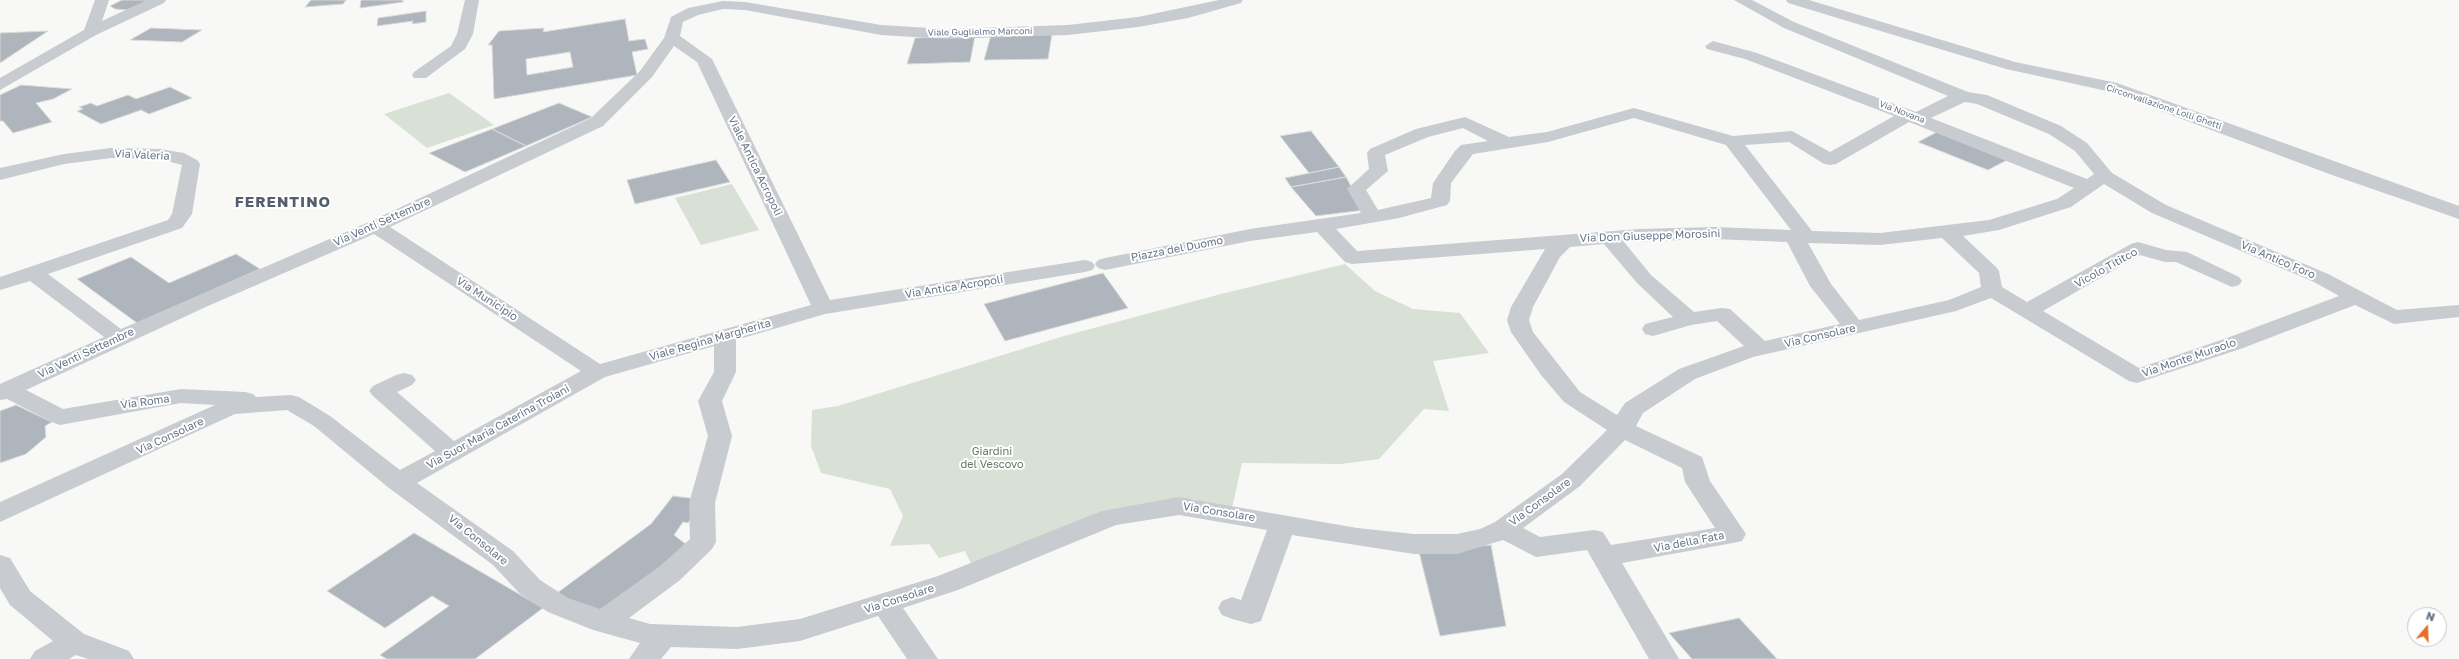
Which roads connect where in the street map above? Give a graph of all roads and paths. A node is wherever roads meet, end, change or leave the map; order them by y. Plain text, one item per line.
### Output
1 (102, 0) edge
2 (159, 0) edge
3 (472, 0) edge
4 (1236, 0) edge
5 (1741, 0) edge
6 (1793, 0) edge
7 (723, 5) joint
8 (91, 32) junction
9 (672, 38) junction
10 (1713, 46) dead end
11 (420, 75) dead end
12 (0, 86) edge
13 (1965, 97) junction
14 (1912, 116) junction
15 (1732, 141) junction
16 (1506, 143) junction
17 (0, 174) edge
18 (2096, 181) junction
19 (2459, 213) edge
20 (1373, 217) junction
21 (1322, 225) junction
22 (376, 226) junction
23 (1947, 232) junction
24 (1609, 237) junction
25 (1801, 237) junction
26 (1565, 240) junction
27 (1095, 265) joint
28 (32, 272) junction
29 (2232, 281) dead end
30 (0, 284) edge
31 (1992, 290) junction
32 (2354, 298) junction
33 (823, 308) junction
34 (2027, 311) junction
35 (2459, 311) edge
36 (1689, 319) junction
37 (1854, 328) junction
38 (1653, 329) dead end
39 (725, 336) junction
40 (118, 337) junction
41 (1762, 350) junction
42 (598, 372) junction
43 (404, 380) dead end
44 (3, 391) edge
45 (291, 402) junction
46 (1622, 429) junction
47 (452, 452) junction
48 (398, 482) junction
49 (0, 513) edge
50 (1283, 523) junction
51 (1504, 529) junction
52 (1604, 556) junction
53 (0, 565) edge
54 (884, 603) junction
55 (1232, 608) dead end
56 (603, 622) junction
57 (663, 636) junction
58 (74, 642) junction
59 (45, 659) edge
60 (119, 659) edge
61 (644, 659) edge
62 (923, 659) edge
63 (1664, 659) edge

1 - 8 street
2 - 8 street
3 - 11 street
4 - 7 street, Viale Guglielmo Marconi
5 - 13 street
6 - 19 street, Circonvallazione Lolli Ghetti
7 - 9 street, Via Venti Settembre
8 - 12 street
9 - 22 street, Via Venti Settembre
9 - 33 street, Viale Antica Acropoli
10 - 14 street, Via Novana
13 - 14 street
13 - 18 street
14 - 15 street
14 - 18 street, Via Novana
15 - 16 street
15 - 25 street
16 - 20 street, Piazza del Duomo
16 - 20 street
17 - 28 street, Via Valeria
18 - 23 street
18 - 32 street, Via Antico Foro
20 - 21 street, Piazza del Duomo
21 - 26 street, Via Don Giuseppe Morosini
21 - 27 street, Piazza del Duomo
22 - 40 street, Via Venti Settembre
22 - 42 street, Via Municipio
23 - 25 street, Via Don Giuseppe Morosini
23 - 31 street
24 - 25 street, Via Don Giuseppe Morosini
24 - 26 street, Via Don Giuseppe Morosini
24 - 36 street
25 - 37 street
26 - 46 street
27 - 33 street, Via Antica Acropoli
28 - 30 street
28 - 40 street
29 - 34 street, Vicolo Tititco
31 - 34 street, Via Monte Muraolo
31 - 37 street, Via Consolare
32 - 34 street, Via Monte Muraolo
32 - 35 street, Via Antico Foro
33 - 39 street, Viale Regina Margherita
36 - 38 street
36 - 41 street
37 - 41 street, Via Consolare
39 - 42 street, Viale Regina Margherita
39 - 56 street
40 - 44 street, Via Venti Settembre
41 - 46 street, Via Consolare
42 - 47 street, Via Suor Maria Caterina Troiani
43 - 47 street
44 - 45 street, Via Roma
45 - 48 street, Via Consolare
45 - 49 street, Via Consolare
46 - 51 street, Via Consolare
46 - 52 street, Via della Fata
47 - 48 street, Via Suor Maria Caterina Troiani
48 - 56 street, Via Consolare
50 - 51 street, Via Consolare
50 - 54 street, Via Consolare
50 - 55 street
51 - 52 street
52 - 63 street
53 - 58 street
54 - 57 street, Via Consolare
54 - 62 street
56 - 57 street, Via Consolare
57 - 61 street
58 - 59 street
58 - 60 street

